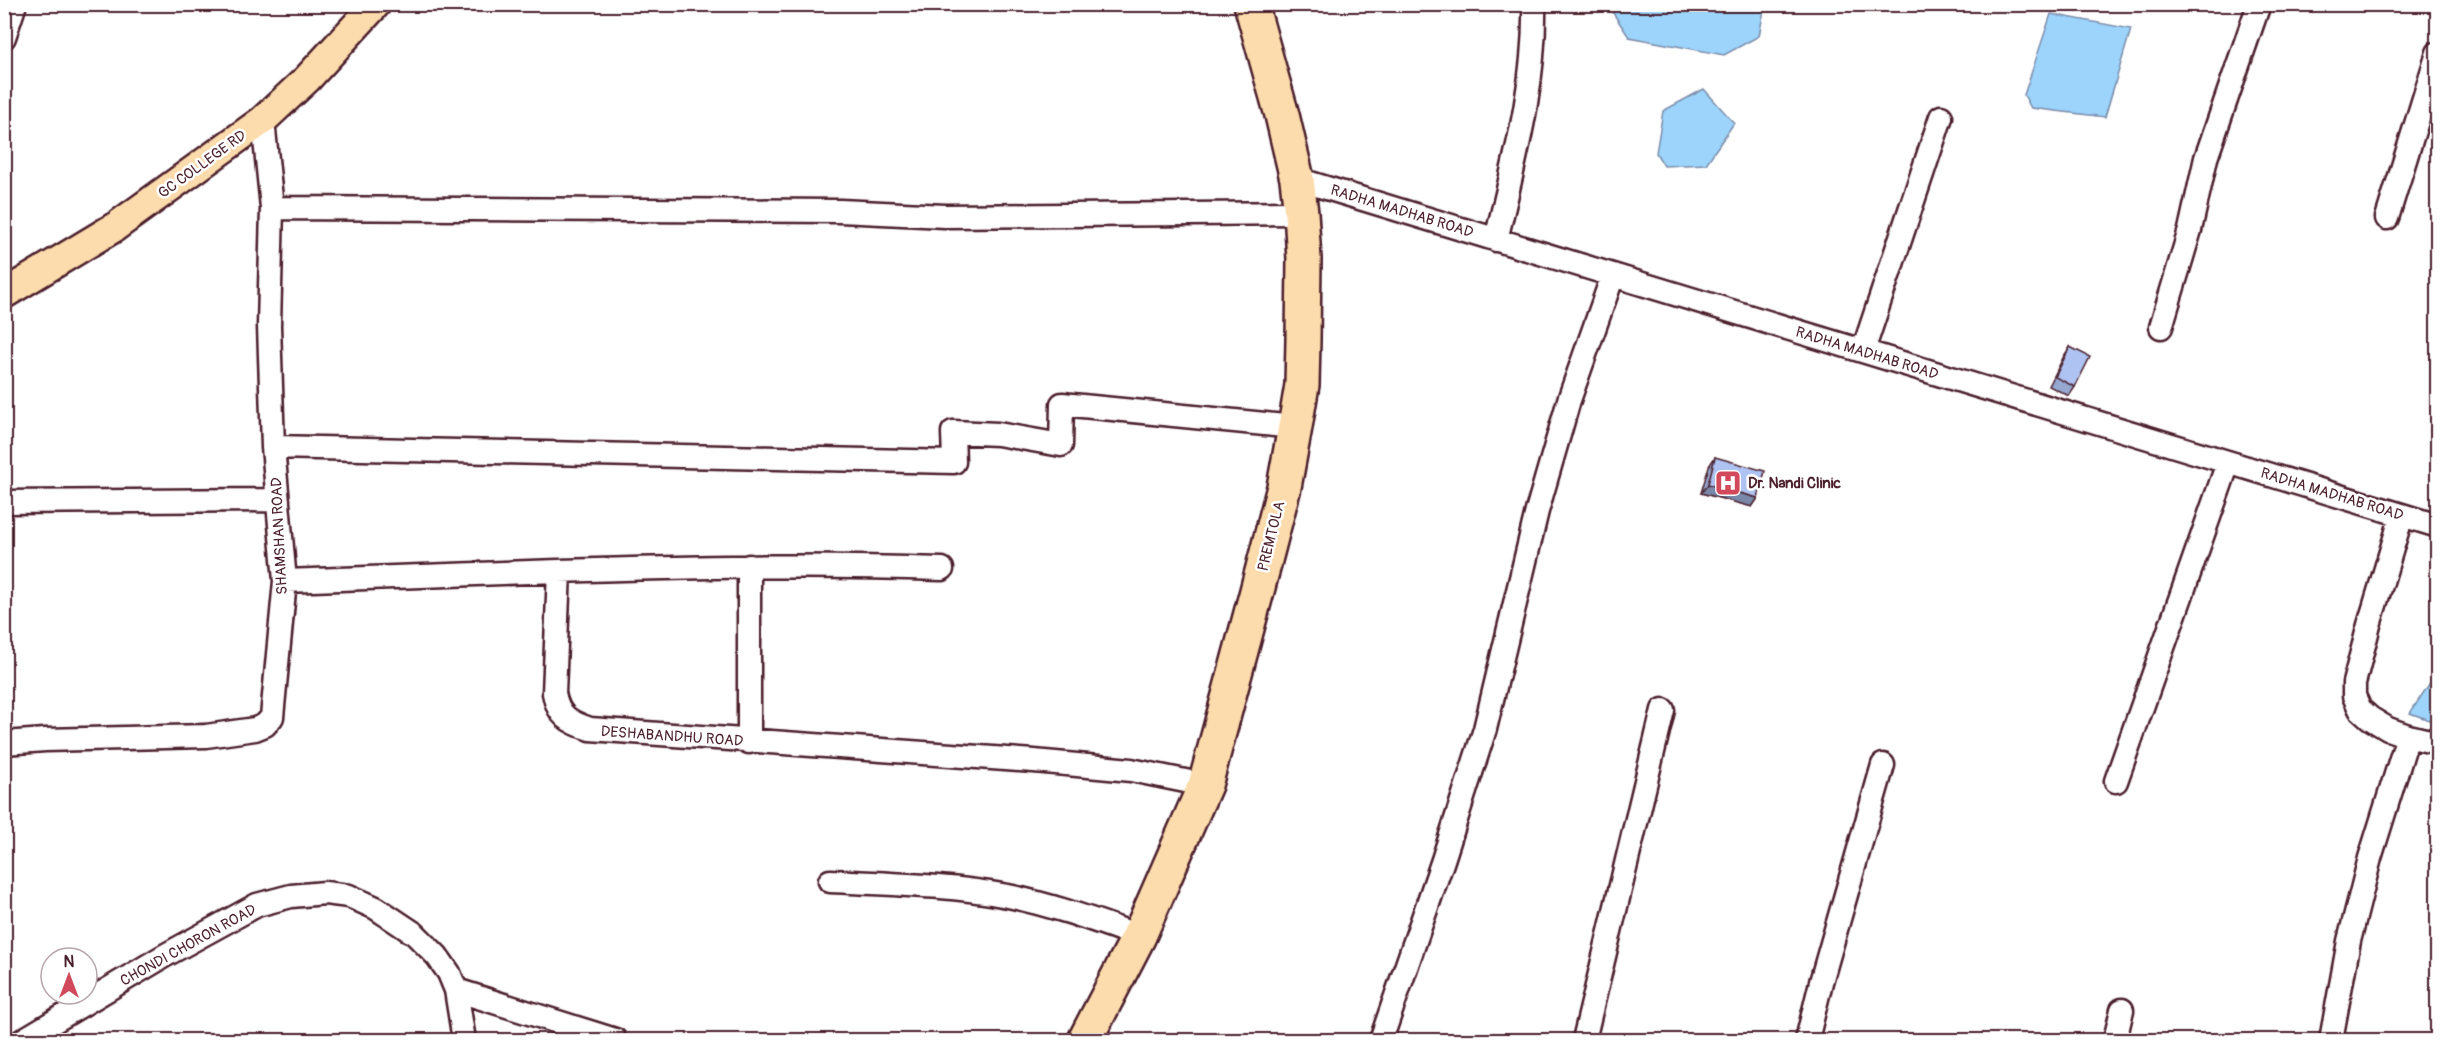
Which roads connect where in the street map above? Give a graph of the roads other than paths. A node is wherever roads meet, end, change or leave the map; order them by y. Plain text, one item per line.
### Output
1 (15, 4) edge
2 (376, 4) edge
3 (1251, 4) edge
4 (1534, 4) edge
5 (2259, 4) edge
6 (4, 37) edge
7 (2438, 53) edge
8 (1941, 117) dead end
9 (263, 120) junction
10 (1297, 179) junction
11 (272, 207) junction
12 (1301, 213) junction
13 (2387, 218) dead end
14 (1496, 240) junction
15 (1613, 275) junction
16 (4, 294) edge
17 (2161, 327) dead end
18 (1863, 351) junction
19 (1295, 427) junction
20 (273, 447) junction
21 (2228, 463) junction
22 (278, 500) junction
23 (4, 502) edge
24 (2402, 515) junction
25 (2438, 526) edge
26 (748, 566) junction
27 (942, 569) dead end
28 (559, 571) junction
29 (285, 581) junction
30 (1663, 710) dead end
31 (2408, 736) junction
32 (749, 742) junction
33 (4, 743) edge
34 (2438, 743) edge
35 (1882, 765) dead end
36 (2116, 781) dead end
37 (1205, 785) junction
38 (830, 881) dead end
39 (1139, 936) junction
40 (456, 990) junction
41 (2122, 1010) dead end
42 (23, 1041) edge
43 (464, 1041) edge
44 (615, 1041) edge
45 (1085, 1041) edge
46 (1382, 1041) edge
47 (1584, 1041) edge
48 (1807, 1041) edge
49 (2115, 1041) edge
50 (2331, 1041) edge

1 - 6 street
2 - 9 main road, GC COLLEGE RD
3 - 10 highway, PREMTOLA
4 - 14 street
5 - 17 street
7 - 13 street
8 - 18 street
9 - 11 street, SHAMSHAN ROAD
9 - 16 main road, GC COLLEGE RD
10 - 12 highway, PREMTOLA
10 - 14 street, RADHA MADHAB ROAD
11 - 12 street
11 - 20 street, SHAMSHAN ROAD
12 - 19 highway, PREMTOLA
14 - 15 street, RADHA MADHAB ROAD
15 - 18 street, RADHA MADHAB ROAD
15 - 46 street
18 - 21 street, RADHA MADHAB ROAD
19 - 20 street
19 - 37 highway, PREMTOLA
20 - 22 street, SHAMSHAN ROAD
21 - 24 street, RADHA MADHAB ROAD
21 - 36 street
22 - 23 street
22 - 29 street, SHAMSHAN ROAD
24 - 25 street, RADHA MADHAB ROAD
24 - 31 street
26 - 27 street
26 - 28 street
26 - 32 street
28 - 29 street
28 - 32 street, DESHABANDHU ROAD
29 - 33 street, SHAMSHAN ROAD
30 - 47 street
31 - 34 street
31 - 50 street
32 - 37 street, DESHABANDHU ROAD
35 - 48 street
37 - 39 highway, PREMTOLA
38 - 39 street
39 - 45 highway, PREMTOLA
40 - 42 street, CHONDI CHORON ROAD
40 - 43 street, CHONDI CHORON ROAD
40 - 44 street
41 - 49 street

